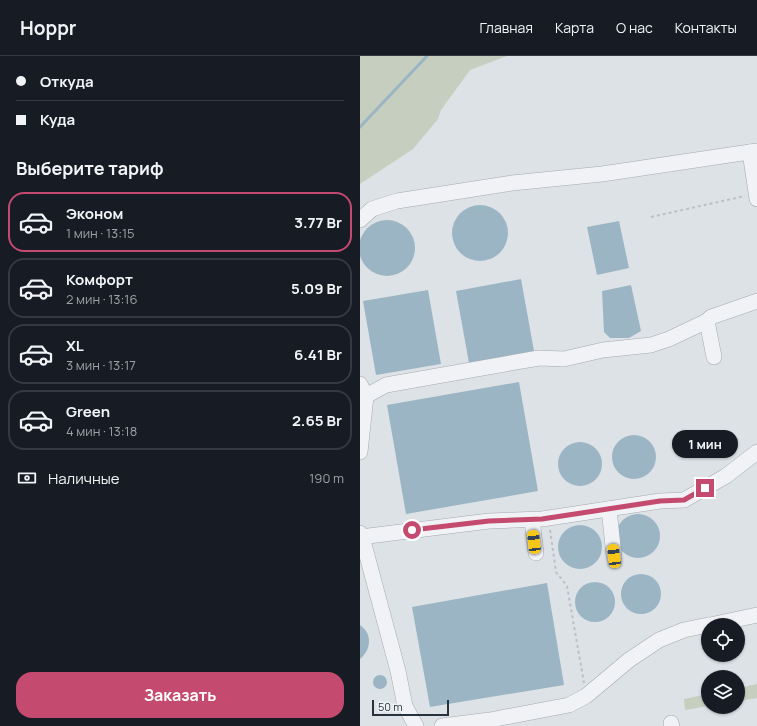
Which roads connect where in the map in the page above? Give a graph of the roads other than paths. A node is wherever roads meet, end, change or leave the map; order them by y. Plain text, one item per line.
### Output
1 (754, 151) edge
2 (756, 196) edge
3 (360, 220) edge
4 (757, 301) edge
5 (707, 321) junction
6 (714, 357) dead end
7 (363, 390) edge
8 (360, 452) edge
9 (757, 452) edge
10 (608, 509) junction
11 (532, 520) junction
12 (361, 536) edge
13 (536, 553) dead end
14 (614, 556) dead end
15 (757, 616) edge
16 (745, 618) edge
17 (701, 627) edge
18 (416, 726) edge
19 (442, 726) edge

1 - 2 lane
1 - 3 lane
4 - 5 lane
5 - 6 lane
5 - 7 lane
7 - 8 lane
9 - 10 lane
10 - 11 lane
10 - 14 lane
11 - 12 lane
11 - 13 lane
12 - 18 lane
15 - 16 lane
17 - 19 lane

